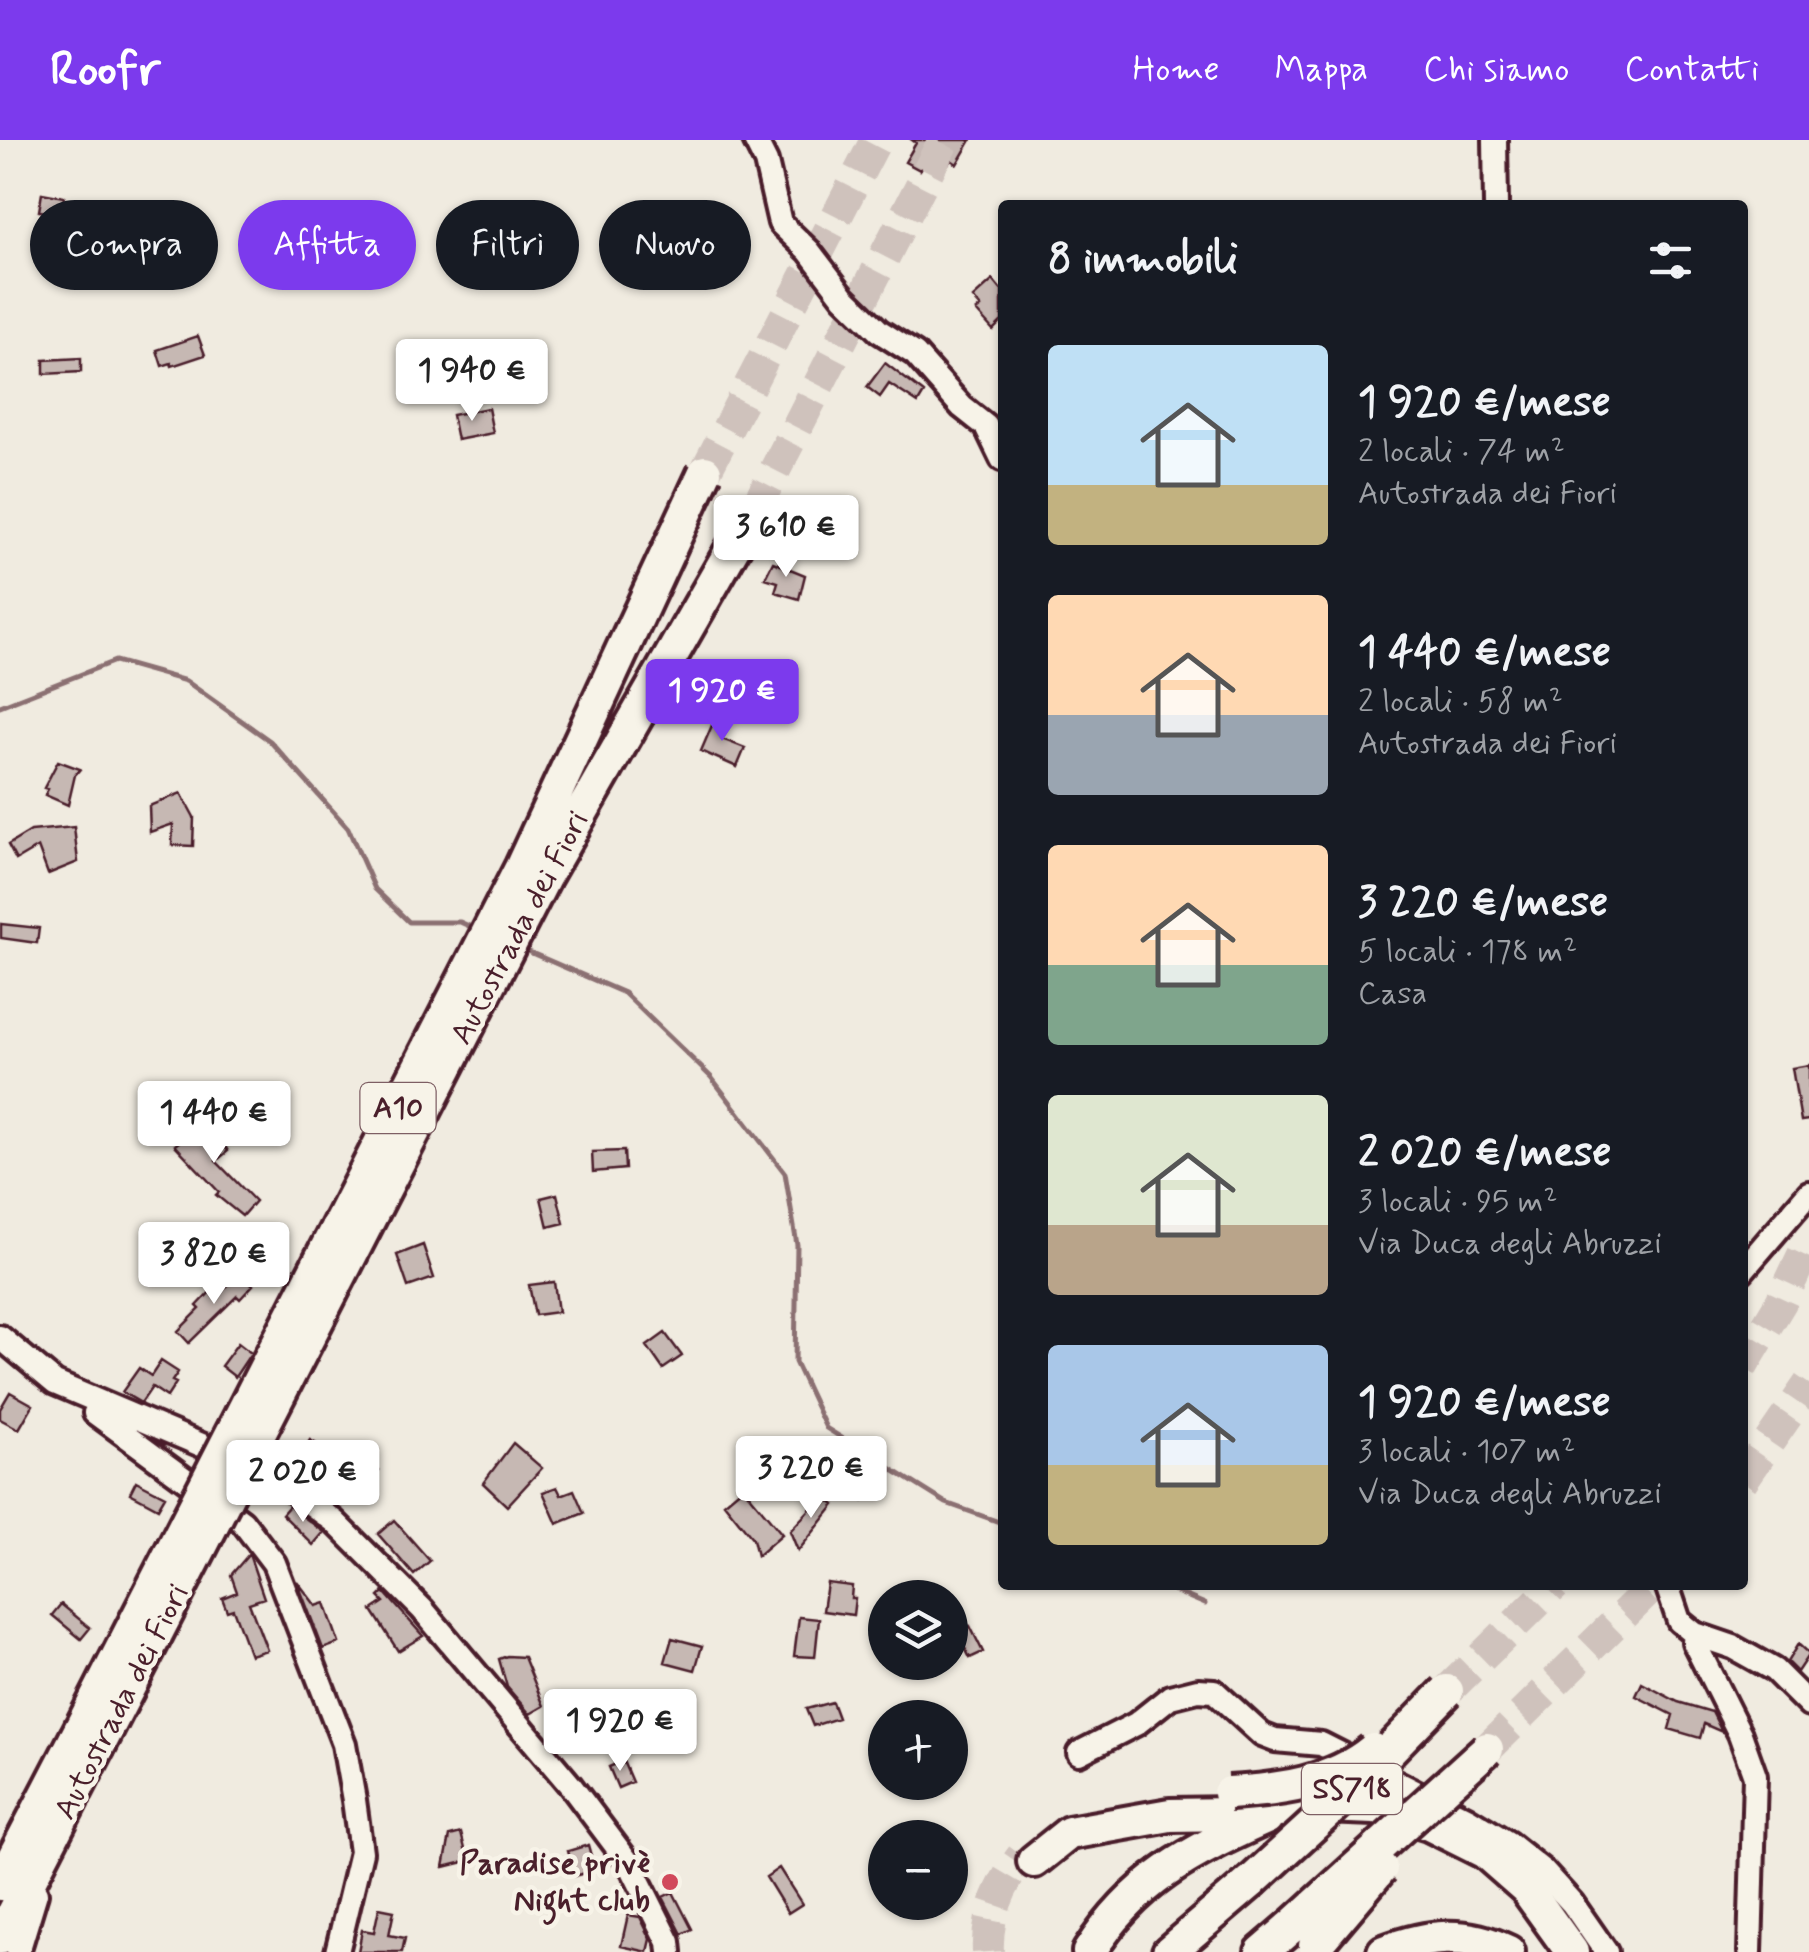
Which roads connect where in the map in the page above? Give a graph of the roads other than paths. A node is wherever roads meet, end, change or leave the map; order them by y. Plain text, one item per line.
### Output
1 (755, 140) edge
2 (1494, 140) edge
3 (1496, 200) edge
4 (998, 450) edge
5 (706, 472) tunnel mouth
6 (753, 514) tunnel mouth
7 (1809, 1194) edge
8 (1748, 1263) edge
9 (0, 1337) edge
10 (55, 1383) junction
11 (1669, 1590) edge
12 (1695, 1634) junction
13 (1809, 1705) edge
14 (87, 1744) junction
15 (1487, 1748) tunnel mouth
16 (1079, 1753) dead end
17 (1288, 1808) junction
18 (57, 1828) junction
19 (0, 1884) edge
20 (0, 1938) edge
21 (1305, 1942) edge
22 (18, 1952) edge
23 (336, 1952) edge
24 (670, 1952) edge
25 (1088, 1952) edge
26 (1169, 1952) edge
27 (1262, 1952) edge
28 (1384, 1952) edge
29 (1508, 1952) edge
30 (1572, 1952) edge
31 (1606, 1952) edge
32 (1750, 1952) edge

1 - 4 street
2 - 3 street
5 - 14 highway, Autostrada dei Fiori / A10, bridge
6 - 14 highway, Autostrada dei Fiori / A10, bridge
7 - 8 street
9 - 10 street
10 - 23 street
10 - 24 street
11 - 12 street
12 - 13 street
12 - 32 street
14 - 18 highway, Autostrada dei Fiori / A10
14 - 19 highway, Autostrada dei Fiori / A10
15 - 21 highway, SS718, bridge
16 - 31 street
17 - 25 highway
17 - 26 highway, SS718, bridge
17 - 30 highway
18 - 20 highway, Autostrada dei Fiori / A10
18 - 22 street
21 - 27 highway, SS718
28 - 29 highway

